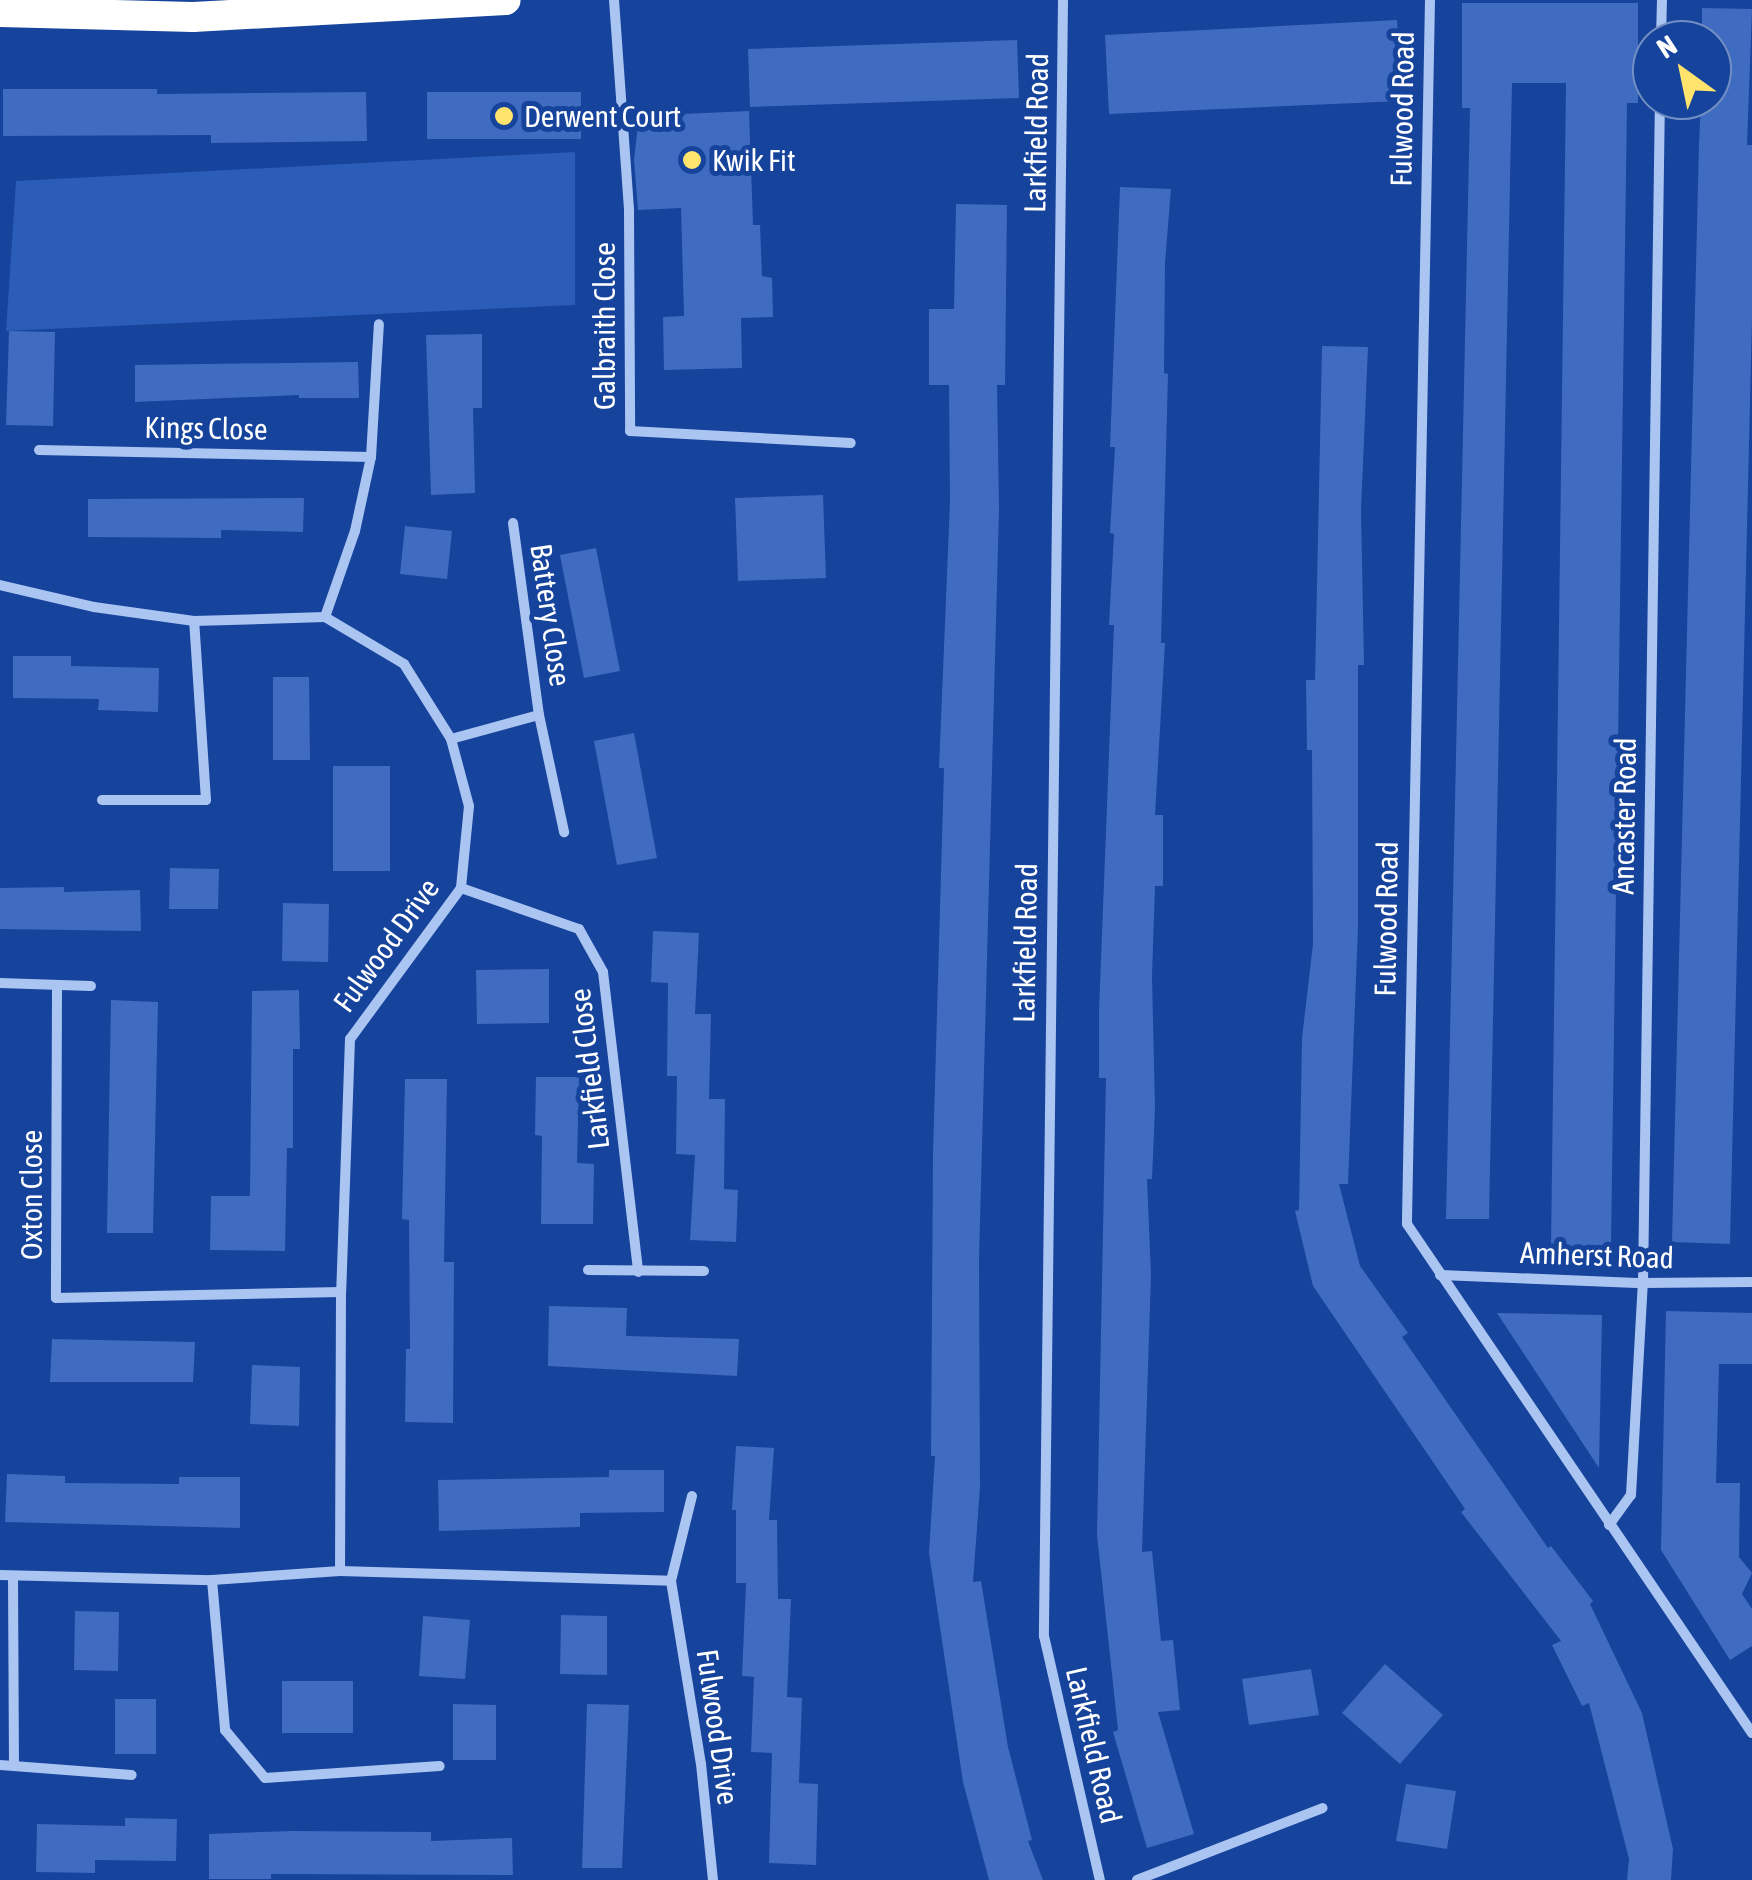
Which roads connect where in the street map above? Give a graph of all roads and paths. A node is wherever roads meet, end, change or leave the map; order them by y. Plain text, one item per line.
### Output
1 (506, 0) edge
2 (614, 0) edge
3 (1064, 0) edge
4 (1430, 0) edge
5 (0, 12) edge
6 (1660, 120) edge
7 (379, 324) dead end
8 (850, 443) dead end
9 (40, 450) dead end
10 (371, 456) junction
11 (513, 523) dead end
12 (0, 586) edge
13 (325, 617) junction
14 (194, 621) junction
15 (539, 715) junction
16 (452, 740) junction
17 (102, 800) dead end
18 (564, 832) dead end
19 (461, 888) junction
20 (0, 983) edge
21 (92, 986) dead end
22 (57, 988) junction
23 (588, 1270) dead end
24 (704, 1271) dead end
25 (638, 1272) junction
26 (1440, 1275) junction
27 (1752, 1282) edge
28 (1643, 1283) junction
29 (341, 1292) junction
30 (692, 1496) dead end
31 (1608, 1525) junction
32 (340, 1571) junction
33 (0, 1575) edge
34 (13, 1577) junction
35 (212, 1580) junction
36 (671, 1582) junction
37 (1752, 1732) edge
38 (14, 1764) junction
39 (0, 1765) edge
40 (440, 1766) dead end
41 (132, 1775) dead end
42 (1323, 1808) dead end
43 (713, 1880) edge
44 (1100, 1880) edge
45 (1137, 1880) edge

1 - 5 highway
2 - 8 street, Galbraith Close
3 - 44 street, Larkfield Road
4 - 26 street, Fulwood Road
6 - 28 street, Ancaster Road
7 - 10 street
9 - 10 street, Kings Close
10 - 13 street
11 - 15 street, Battery Close
12 - 14 street
13 - 14 street
13 - 16 street, Fulwood Drive
14 - 17 street
15 - 16 street, Battery Close
15 - 18 street, Battery Close
16 - 19 street, Fulwood Drive
19 - 25 street, Larkfield Close
19 - 29 street, Fulwood Drive
20 - 22 street
21 - 22 street
22 - 29 street, Oxton Close
23 - 25 street
24 - 25 street
26 - 28 street, Amherst Road
26 - 31 street, Fulwood Road
27 - 28 street, Amherst Road
28 - 31 street, Ancaster Road
29 - 32 street, Fulwood Drive
30 - 36 street, Fulwood Drive
31 - 37 street, Fulwood Road
32 - 35 street
32 - 36 street
33 - 34 street
34 - 35 street
34 - 38 street
35 - 40 street
36 - 43 street, Fulwood Drive
38 - 39 street
38 - 41 street
42 - 45 street

